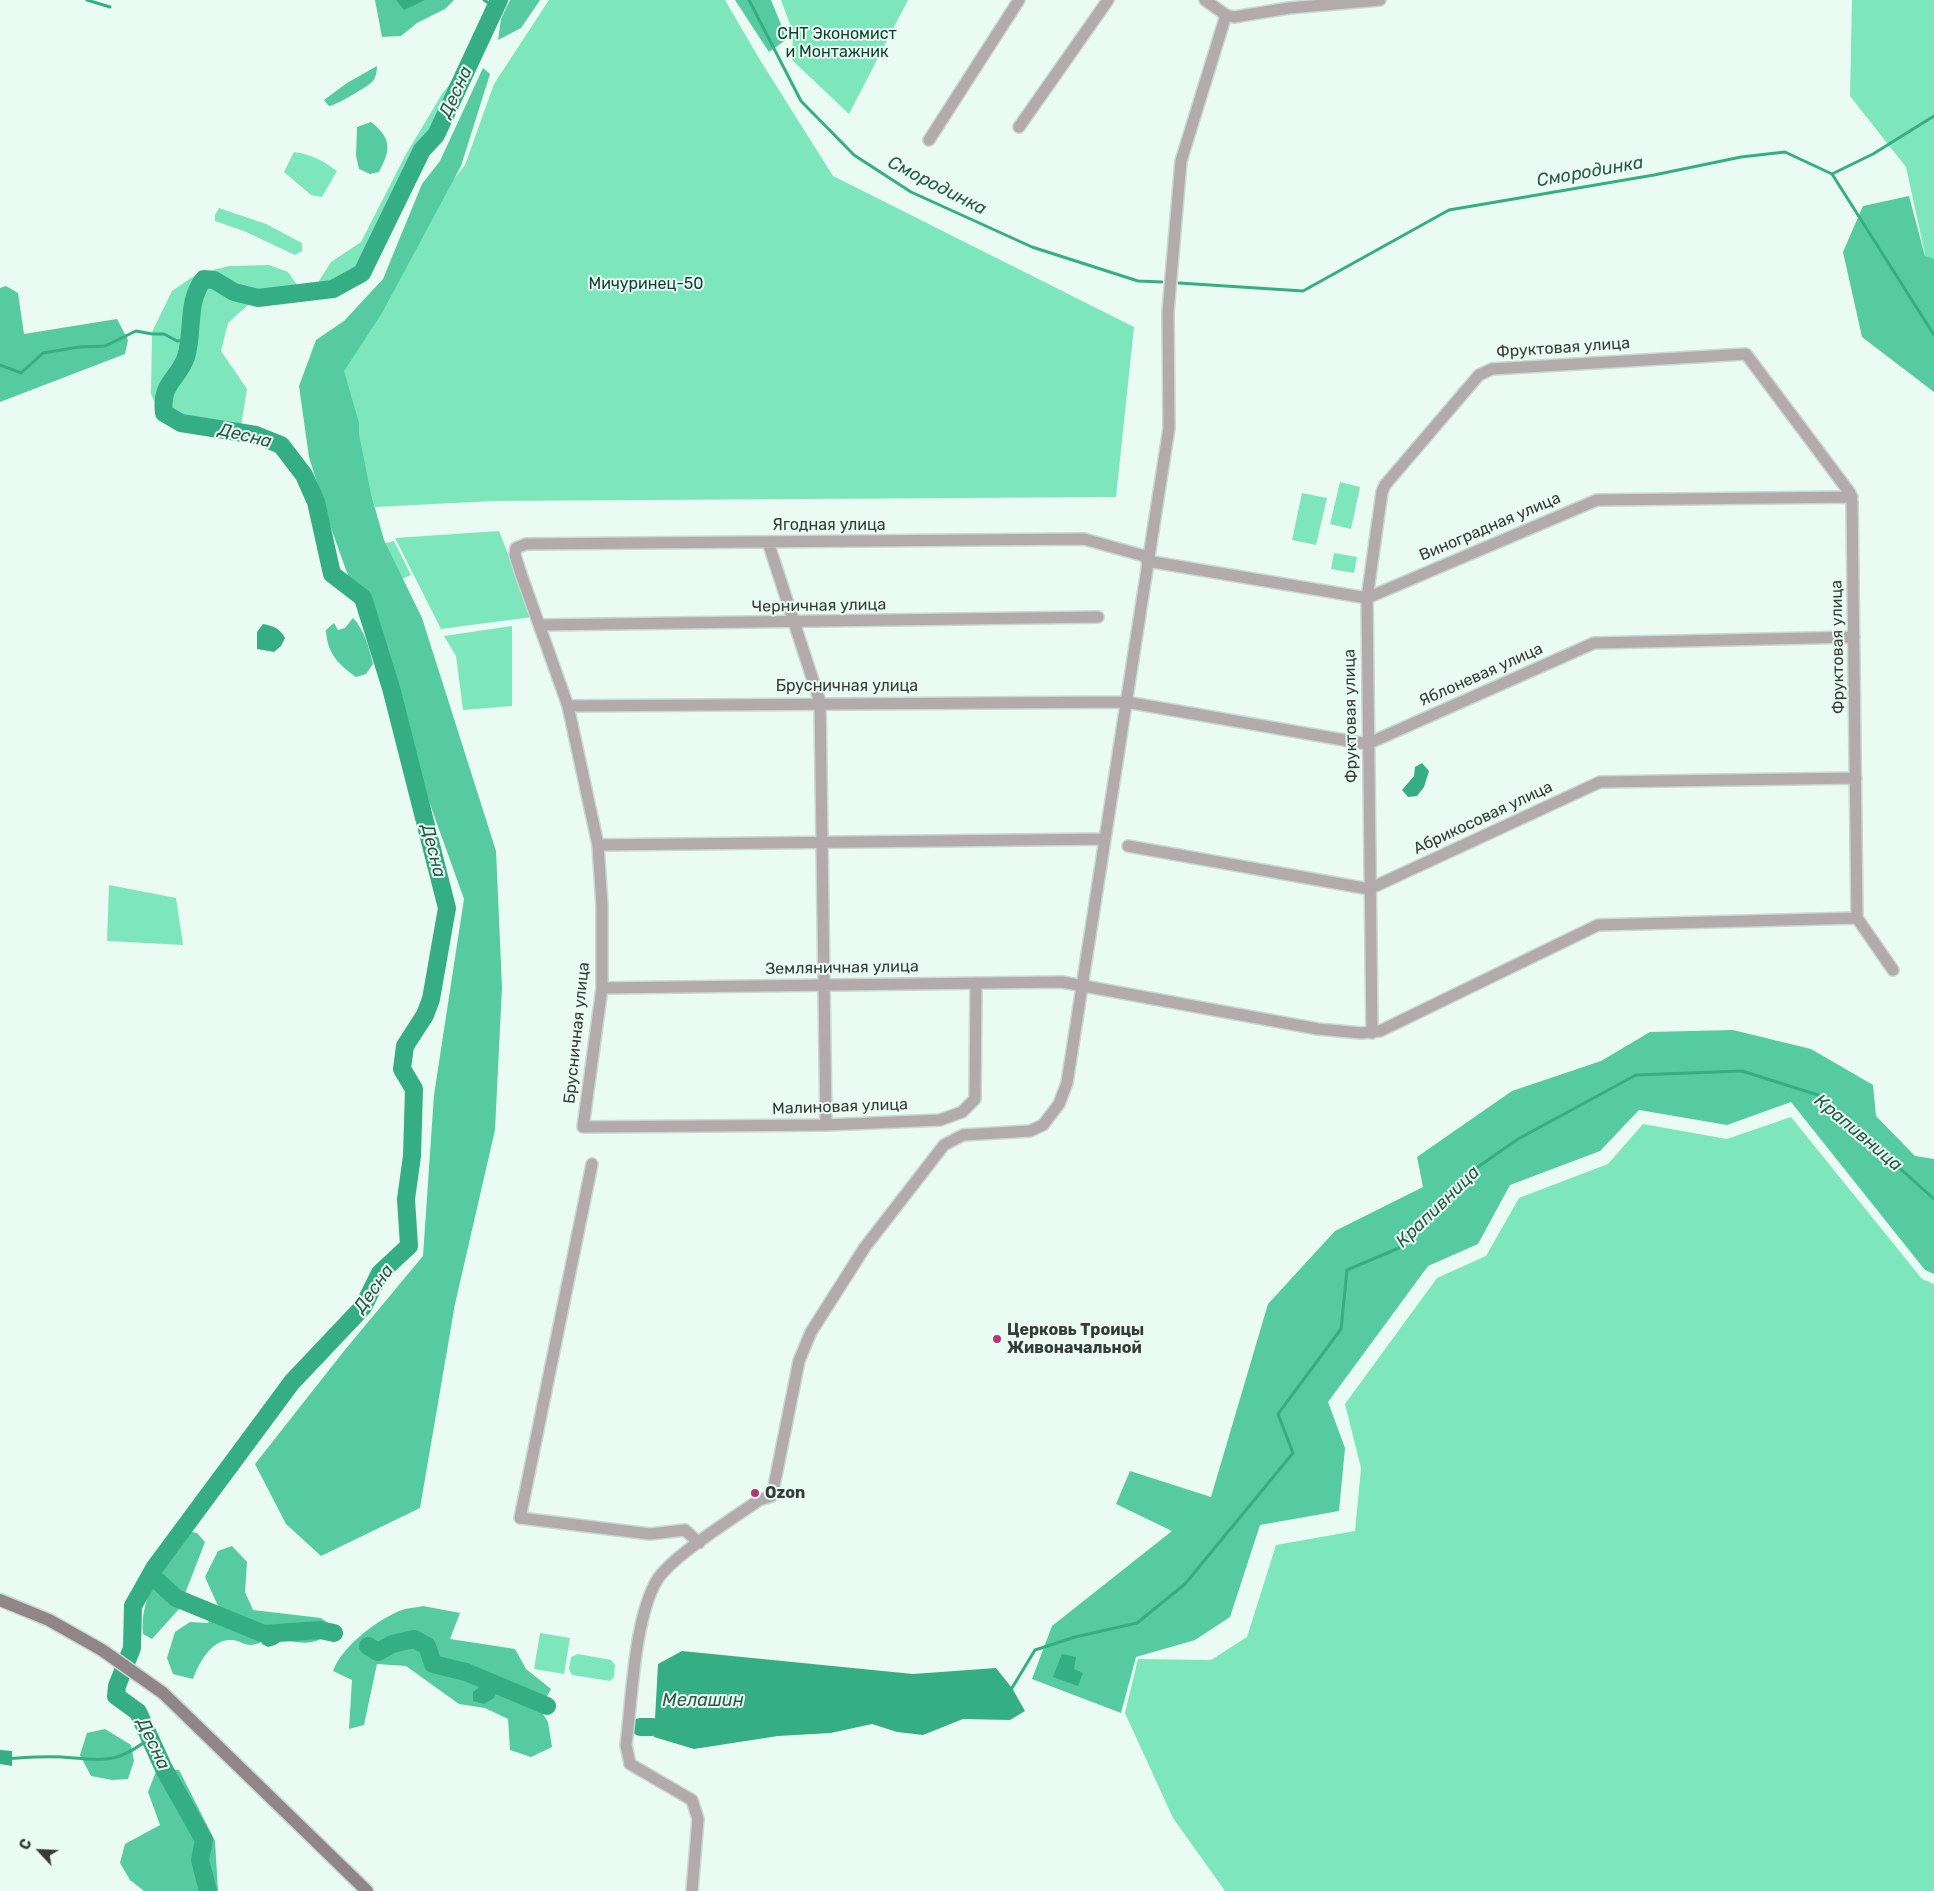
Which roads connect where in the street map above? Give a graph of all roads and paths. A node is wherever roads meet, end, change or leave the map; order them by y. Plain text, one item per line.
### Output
1 (1019, 0) edge
2 (1108, 0) edge
3 (1205, 0) edge
4 (1380, 0) edge
5 (1291, 4) edge
6 (1226, 15) junction
7 (1019, 127) dead end
8 (929, 140) dead end
9 (1852, 496) junction
10 (768, 542) junction
11 (515, 555) joint
12 (1148, 559) junction
13 (1367, 598) junction
14 (1098, 617) dead end
15 (794, 623) junction
16 (540, 625) junction
17 (1854, 638) junction
18 (820, 702) junction
19 (1126, 702) junction
20 (568, 706) junction
21 (1367, 744) junction
22 (1856, 778) junction
23 (1105, 839) junction
24 (822, 842) junction
25 (598, 845) junction
26 (1128, 846) dead end
27 (1369, 889) junction
28 (1857, 918) junction
29 (1893, 970) dead end
30 (976, 983) junction
31 (824, 985) junction
32 (1082, 986) junction
33 (602, 988) junction
34 (1372, 1033) junction
35 (826, 1125) junction
36 (583, 1128) joint
37 (592, 1164) dead end
38 (699, 1543) junction
39 (0, 1600) edge
40 (367, 1891) edge
41 (692, 1891) edge

1 - 8 street
2 - 7 street
3 - 6 street
4 - 5 street
5 - 6 street
6 - 12 street
9 - 13 street, Виноградная улица
9 - 13 street, Фруктовая улица
9 - 17 street, Фруктовая улица
10 - 11 street, Ягодная улица
10 - 12 street, Ягодная улица
10 - 15 street
11 - 16 street, Брусничная улица
12 - 13 street
12 - 19 street
13 - 21 street, Фруктовая улица
14 - 15 street, Черничная улица
15 - 16 street, Черничная улица
15 - 18 street
16 - 20 street, Брусничная улица
17 - 21 street, Яблоневая улица
17 - 22 street, Фруктовая улица
18 - 19 street, Брусничная улица
18 - 20 street, Брусничная улица
18 - 24 street
19 - 21 street
19 - 23 street
20 - 25 street, Брусничная улица
21 - 27 street, Фруктовая улица
22 - 27 street, Абрикосовая улица
22 - 28 street, Фруктовая улица
23 - 24 street
23 - 32 street
24 - 25 street
24 - 31 street
25 - 33 street, Брусничная улица
26 - 27 street
27 - 34 street, Фруктовая улица
28 - 29 street
28 - 34 street
30 - 31 street, Земляничная улица
30 - 32 street, Земляничная улица
30 - 35 street, Малиновая улица
31 - 33 street, Земляничная улица
31 - 35 street
32 - 34 street
32 - 38 street
33 - 36 street, Брусничная улица
35 - 36 street, Малиновая улица
37 - 38 street
38 - 41 street
39 - 40 street

